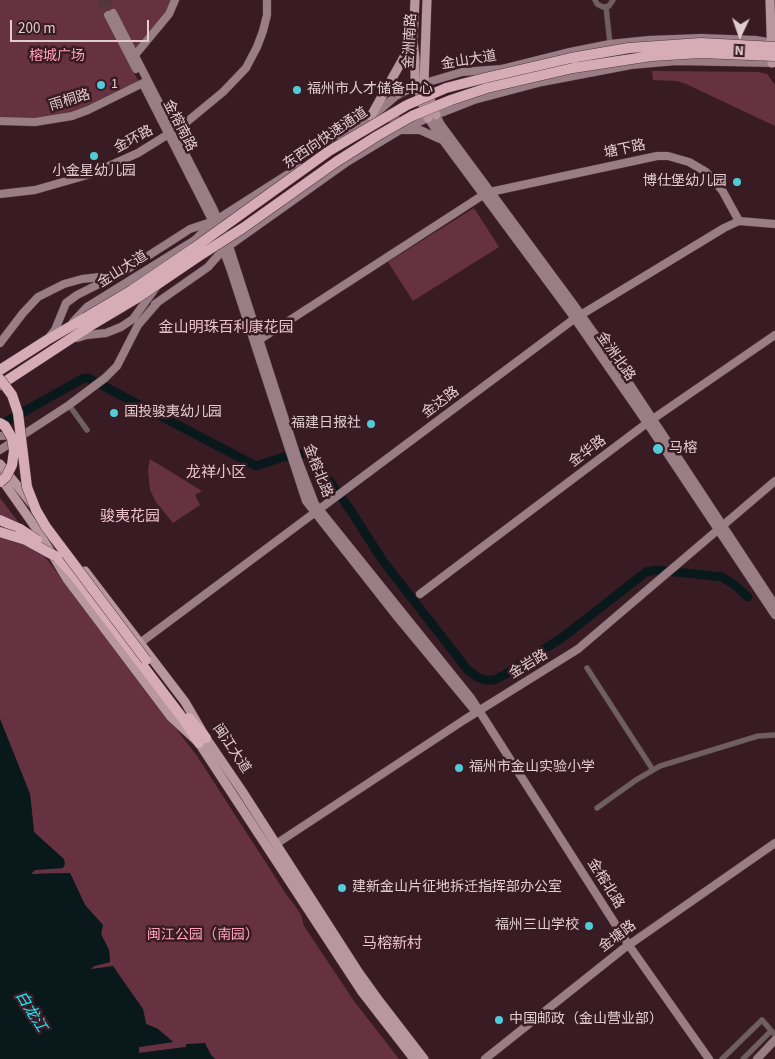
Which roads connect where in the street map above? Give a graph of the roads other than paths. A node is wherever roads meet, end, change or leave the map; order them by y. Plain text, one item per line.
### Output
1 (176, 0) edge
2 (267, 0) edge
3 (416, 0) edge
4 (427, 0) edge
5 (594, 0) edge
6 (613, 0) edge
7 (770, 0) edge
8 (606, 7) junction
9 (413, 40) junction
10 (610, 44) junction
11 (774, 44) edge
12 (134, 55) junction
13 (774, 63) edge
14 (502, 69) junction
15 (143, 83) junction
16 (419, 85) junction
17 (508, 90) junction
18 (371, 116) junction
19 (432, 116) junction
20 (0, 121) edge
21 (362, 124) junction
22 (400, 130) junction
23 (171, 133) junction
24 (442, 140) junction
25 (0, 194) edge
26 (486, 194) junction
27 (215, 220) junction
28 (739, 221) junction
29 (775, 224) edge
30 (226, 248) junction
31 (123, 272) junction
32 (158, 302) junction
33 (578, 317) junction
34 (133, 319) junction
35 (88, 322) junction
36 (64, 330) junction
37 (775, 335) edge
38 (47, 340) junction
39 (68, 341) junction
40 (257, 341) junction
41 (0, 343) edge
42 (0, 370) edge
43 (0, 380) edge
44 (0, 385) edge
45 (69, 405) junction
46 (650, 421) junction
47 (0, 423) edge
48 (29, 430) junction
49 (87, 430) dead end
50 (0, 436) edge
51 (0, 450) edge
52 (0, 464) edge
53 (0, 477) edge
54 (775, 481) edge
55 (0, 482) edge
56 (317, 512) junction
57 (0, 520) edge
58 (720, 528) junction
59 (0, 532) edge
60 (57, 557) junction
61 (420, 594) dead end
62 (775, 605) edge
63 (775, 615) edge
64 (140, 643) junction
65 (144, 662) junction
66 (587, 668) dead end
67 (477, 711) junction
68 (775, 735) edge
69 (202, 741) junction
70 (653, 770) junction
71 (597, 808) dead end
72 (774, 843) edge
73 (276, 844) junction
74 (628, 944) junction
75 (773, 1033) edge
76 (775, 1040) edge
77 (724, 1058) edge
78 (414, 1059) edge
79 (424, 1059) edge
80 (485, 1059) edge
81 (709, 1059) edge
82 (743, 1059) edge
83 (757, 1059) edge

1 - 12 main road
2 - 23 main road, 金环路
3 - 9 main road, 金洲南路
4 - 16 main road, 金洲南路
5 - 8 street
6 - 8 street
7 - 11 main road
8 - 10 street
9 - 16 main road, 金洲南路
9 - 18 main road
10 - 11 main road, 金山大道
10 - 14 main road, 金山大道
11 - 13 main road
11 - 35 highway, 东西向快速通道, bridge
12 - 15 main road, 金榕南路
12 - 23 main road, 金榕南路
13 - 17 main road
13 - 35 highway, 东西向快速通道, bridge
14 - 16 main road, 金山大道
14 - 17 main road
15 - 20 main road, 雨桐路
15 - 23 main road, 金榕南路
16 - 18 main road, 金山大道
16 - 19 main road
17 - 19 main road
18 - 21 main road, 金山大道
19 - 22 main road
19 - 24 main road, 金洲北路
19 - 26 main road, 金洲北路
21 - 22 main road
21 - 27 main road, 金山大道
22 - 24 main road
22 - 30 main road
23 - 25 main road, 金环路
23 - 27 main road, 金榕南路
24 - 26 main road, 金洲北路
26 - 28 main road, 塘下路
26 - 33 main road, 金洲北路
26 - 40 main road, 塘下路
27 - 30 main road, 金榕南路
27 - 31 main road
27 - 36 main road, 金山大道
28 - 29 main road
28 - 33 main road, 金达路
30 - 32 main road
30 - 34 main road
30 - 40 main road, 金榕北路
31 - 38 main road
31 - 41 main road
32 - 34 main road
32 - 45 main road
33 - 46 main road, 金洲北路
33 - 56 main road, 金达路
34 - 39 main road
35 - 36 highway, 东西向快速通道
35 - 39 highway, 东西向快速通道
36 - 38 highway, 东西向快速通道
37 - 46 main road, 金华路
38 - 42 highway, 东西向快速通道
39 - 44 highway, 东西向快速通道
40 - 56 main road, 金榕北路
43 - 65 highway, bridge
45 - 48 main road
45 - 49 street
46 - 58 main road, 金洲北路
46 - 61 main road, 金华路
47 - 55 highway, bridge
48 - 50 main road
48 - 51 main road
52 - 64 main road, 闽江大道
53 - 69 main road, 闽江大道
54 - 58 main road, 金岩路
56 - 64 main road, 金达路
56 - 67 main road, 金榕北路
57 - 60 highway, bridge
58 - 62 main road, 金洲北路
58 - 63 main road, 金洲北路
58 - 67 main road, 金岩路
59 - 60 highway, bridge
60 - 65 highway
64 - 69 main road, 闽江大道
65 - 69 highway
66 - 70 street
67 - 73 main road, 金岩路
67 - 74 main road, 金榕北路
68 - 70 street
69 - 73 main road, 闽江大道
69 - 78 main road, 闽江大道
70 - 71 street
72 - 74 main road, 金塘路
73 - 79 main road, 闽江大道
74 - 80 main road, 金塘路
74 - 81 main road, 金榕北路
75 - 77 street
75 - 82 street
76 - 83 main road

